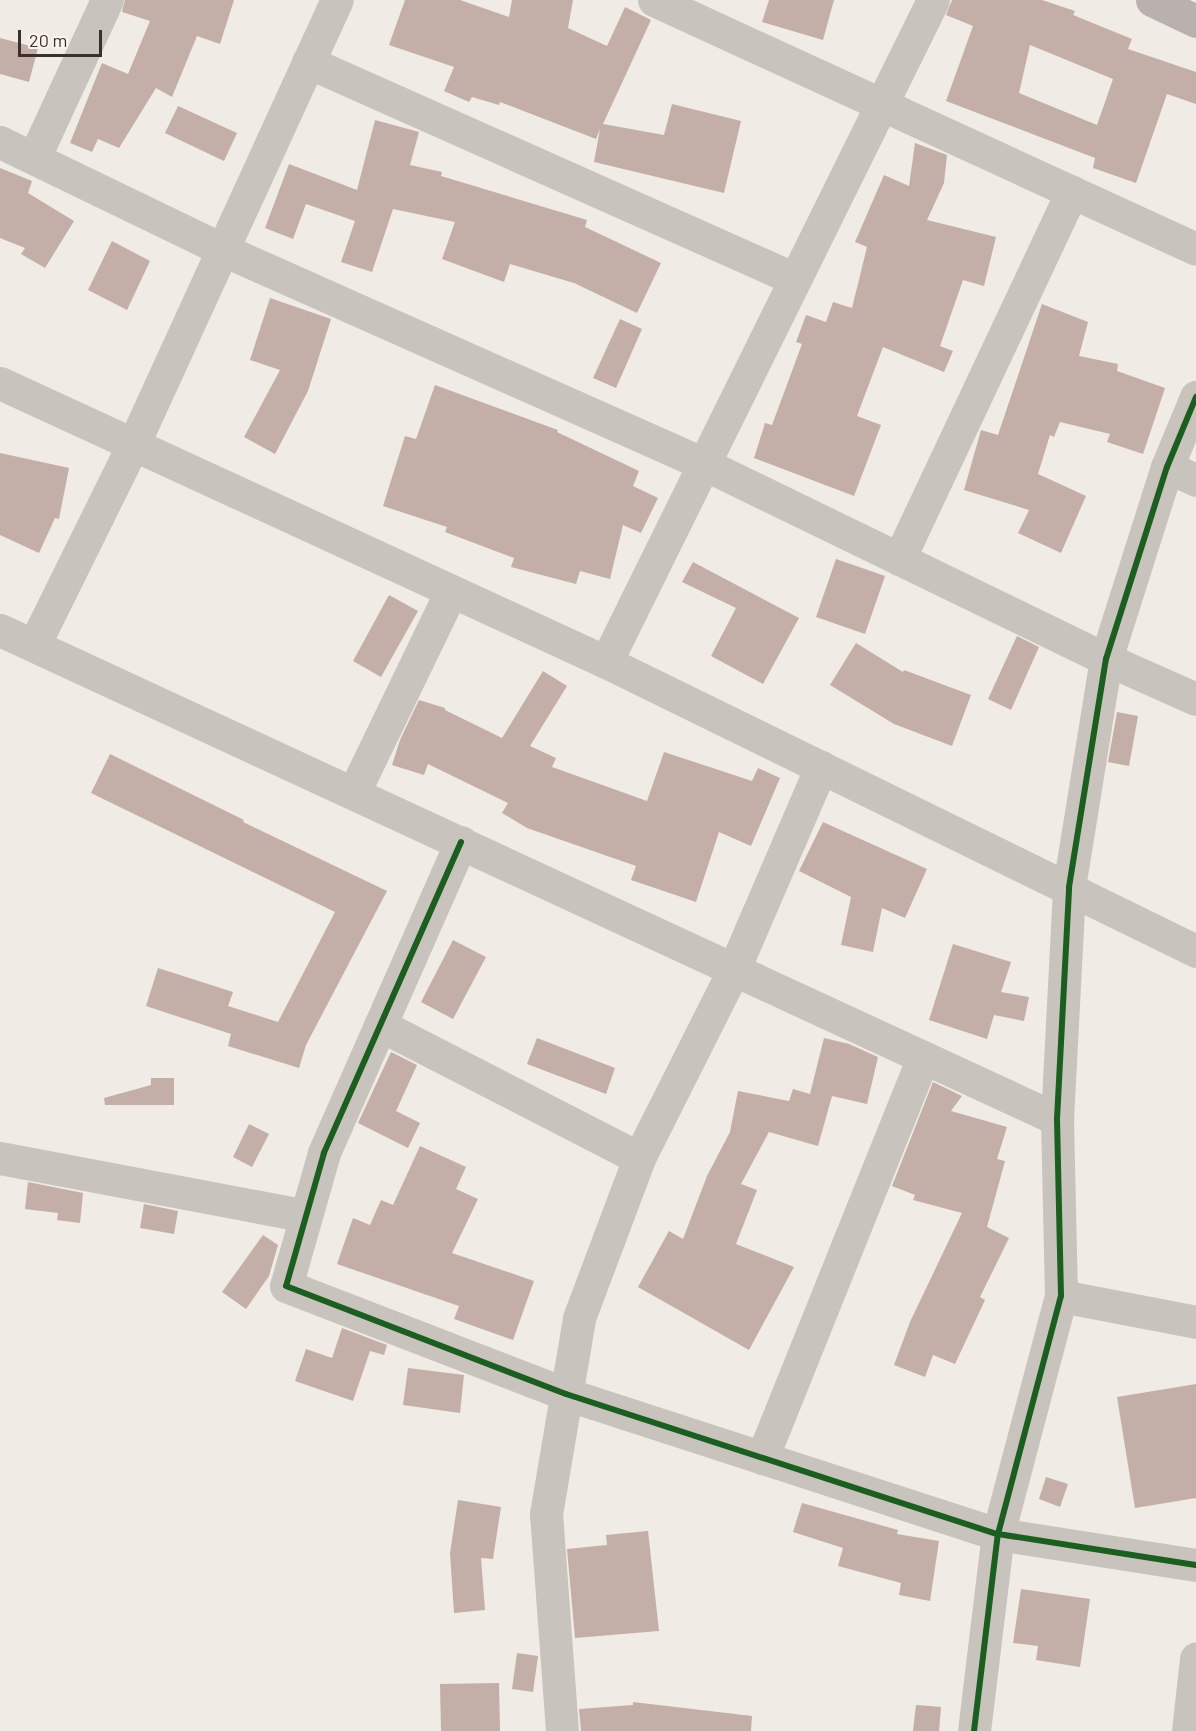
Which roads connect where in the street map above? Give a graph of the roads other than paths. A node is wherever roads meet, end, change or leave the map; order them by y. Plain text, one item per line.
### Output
1 (106, 0) edge
2 (337, 0) edge
3 (654, 0) edge
4 (933, 0) edge
5 (1152, 0) edge
6 (1196, 21) edge
7 (308, 62) junction
8 (881, 106) junction
9 (0, 142) edge
10 (34, 158) junction
11 (1072, 192) junction
12 (221, 249) junction
13 (1196, 249) edge
14 (795, 279) junction
15 (0, 383) edge
16 (1196, 397) edge
17 (134, 443) junction
18 (704, 464) junction
19 (1167, 467) junction
20 (1196, 480) edge
21 (898, 559) junction
22 (451, 591) junction
23 (0, 630) edge
24 (34, 645) junction
25 (1106, 659) junction
26 (606, 662) junction
27 (1196, 699) edge
28 (821, 766) junction
29 (354, 792) junction
30 (461, 842) junction
31 (1069, 887) junction
32 (1196, 951) edge
33 (734, 969) junction
34 (381, 1025) junction
35 (923, 1057) junction
36 (1057, 1119) junction
37 (0, 1158) edge
38 (639, 1158) junction
39 (306, 1216) junction
40 (1061, 1296) junction
41 (1196, 1322) edge
42 (566, 1394) junction
43 (762, 1458) junction
44 (998, 1534) junction
45 (1196, 1564) edge
46 (1196, 1658) edge
47 (562, 1731) edge
48 (974, 1731) edge
49 (1188, 1731) edge

1 - 10 street
2 - 7 street
3 - 8 street
4 - 8 street
5 - 6 main road
7 - 12 street
7 - 14 street
8 - 11 street
8 - 14 street
9 - 10 street
10 - 12 street
11 - 13 street
11 - 21 street
12 - 17 street
12 - 18 street
14 - 18 street
15 - 17 street
16 - 19 street
17 - 22 street
17 - 24 street
18 - 21 street
18 - 26 street
19 - 20 street
19 - 25 street
21 - 25 street
22 - 26 street
22 - 29 street
23 - 24 street
24 - 29 street
25 - 27 street
25 - 31 street
26 - 28 street
28 - 31 street
28 - 33 street
29 - 30 street
30 - 33 street
30 - 34 street
31 - 32 street
31 - 36 street
33 - 35 street
33 - 38 street
34 - 38 street
34 - 39 street
35 - 36 street
35 - 43 street
36 - 40 street
37 - 39 street
38 - 42 street
39 - 42 street
40 - 41 street
40 - 44 street
42 - 43 street
42 - 47 street
43 - 44 street
44 - 45 street
44 - 48 street
46 - 49 street

